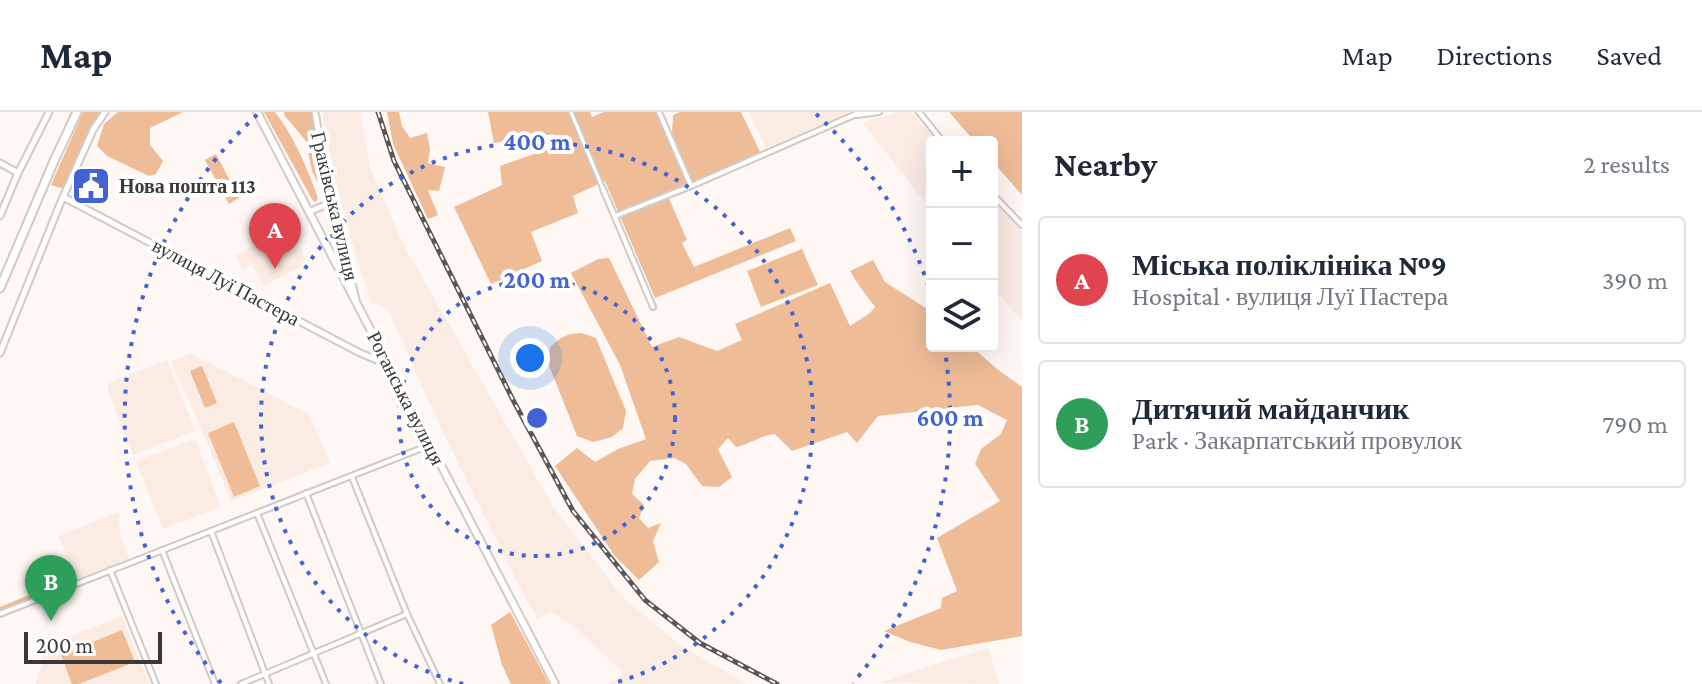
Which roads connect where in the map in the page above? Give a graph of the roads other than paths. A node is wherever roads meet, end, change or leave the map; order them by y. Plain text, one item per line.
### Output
1 (49, 112) edge
2 (77, 112) edge
3 (105, 112) edge
4 (257, 112) edge
5 (315, 112) edge
6 (571, 112) edge
7 (659, 112) edge
8 (879, 112) edge
9 (919, 112) edge
10 (858, 114) edge
11 (938, 136) edge
12 (0, 163) edge
13 (18, 173) junction
14 (691, 186) junction
15 (603, 189) joint
16 (63, 197) junction
17 (998, 200) edge
18 (332, 202) junction
19 (309, 212) junction
20 (0, 216) edge
21 (615, 216) junction
22 (1022, 225) edge
23 (0, 288) edge
24 (356, 301) junction
25 (653, 307) dead end
26 (0, 353) edge
27 (389, 365) junction
28 (430, 445) junction
29 (352, 476) junction
30 (306, 493) junction
31 (257, 513) junction
32 (211, 531) junction
33 (162, 550) junction
34 (110, 570) junction
35 (0, 614) edge
36 (407, 614) junction
37 (361, 634) junction
38 (313, 653) junction
39 (265, 674) junction
40 (156, 684) edge
41 (215, 684) edge
42 (241, 684) edge
43 (269, 684) edge
44 (326, 684) edge
45 (381, 684) edge
46 (440, 684) edge
47 (555, 684) edge

1 - 13 street
2 - 23 highway
3 - 16 street
4 - 19 main road, Роганська вулиця
5 - 18 street, Граківська вулиця
6 - 15 street
7 - 14 street
8 - 10 street
9 - 11 street
10 - 14 street
12 - 13 street
13 - 20 street
14 - 21 street
15 - 21 street
16 - 26 street
16 - 27 street, вулиця Луї Пастера
17 - 22 street
18 - 19 street
18 - 24 street, Граківська вулиця
19 - 24 main road, Роганська вулиця
21 - 25 street
24 - 27 main road, Роганська вулиця
27 - 28 main road, Роганська вулиця
28 - 29 street
28 - 47 main road, Роганська вулиця
29 - 30 street
29 - 36 street
30 - 31 street
30 - 37 street
31 - 32 street
31 - 38 street
32 - 33 street
32 - 39 street
33 - 34 street
33 - 41 street
34 - 35 street
34 - 40 street
36 - 37 street
36 - 46 street
37 - 38 street
37 - 45 street
38 - 39 street
38 - 44 street
39 - 42 street
39 - 43 street

